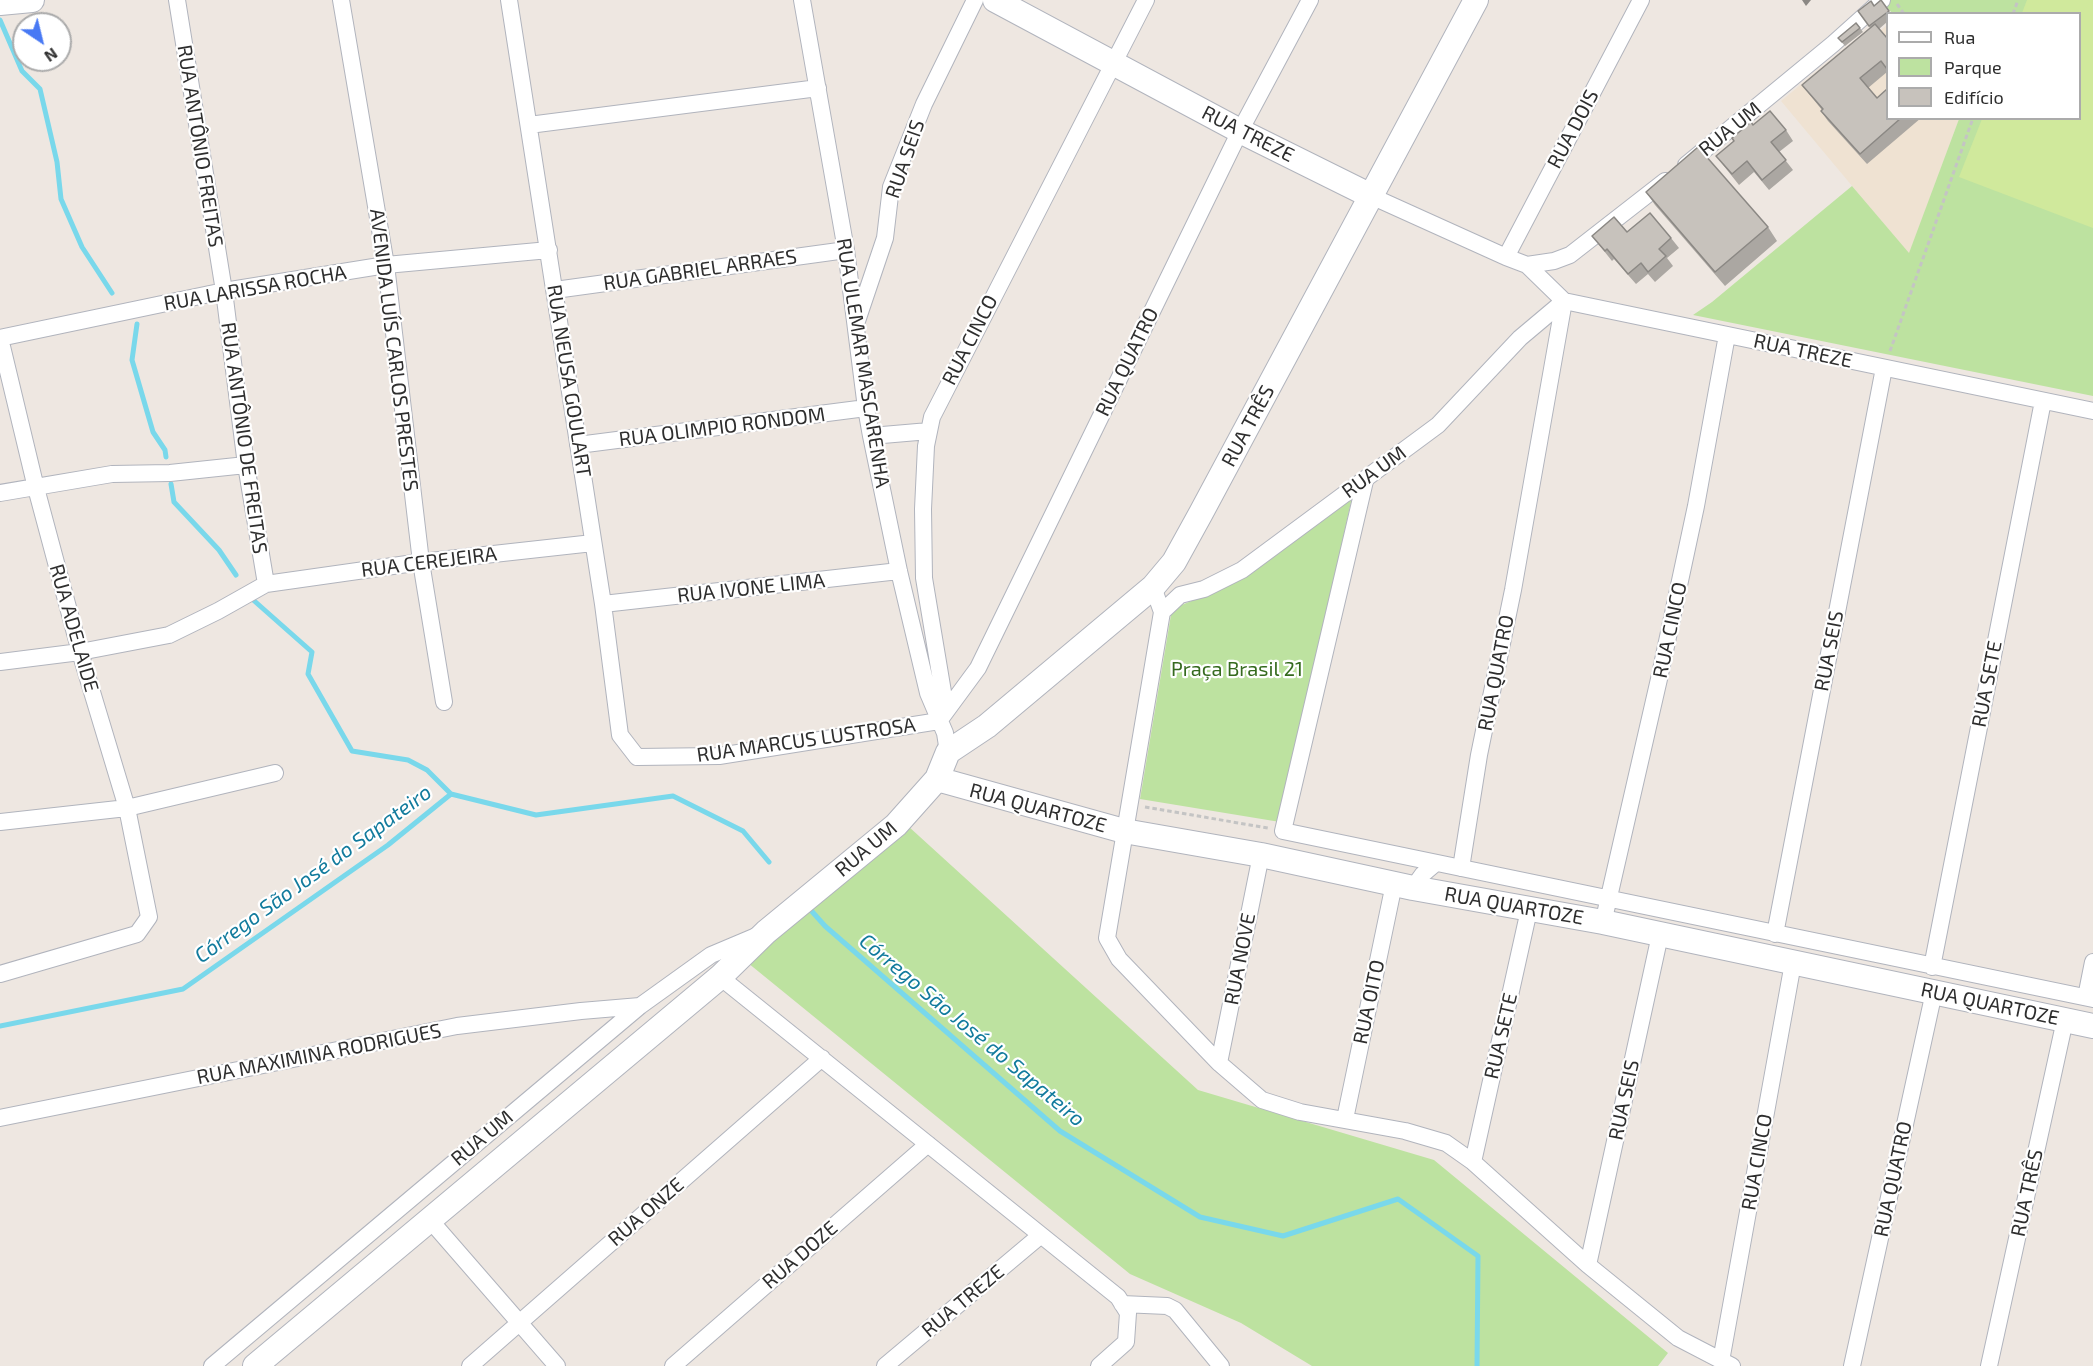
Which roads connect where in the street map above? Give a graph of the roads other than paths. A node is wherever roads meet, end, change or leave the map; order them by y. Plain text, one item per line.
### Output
1 (32, 0) edge
2 (177, 0) edge
3 (341, 0) edge
4 (509, 0) edge
5 (802, 0) edge
6 (975, 0) edge
7 (995, 0) edge
8 (1146, 0) edge
9 (1310, 0) edge
10 (1476, 0) edge
11 (1641, 0) edge
12 (1882, 0) edge
13 (0, 3) edge
14 (1113, 62) junction
15 (818, 87) junction
16 (530, 125) junction
17 (1240, 131) junction
18 (1371, 196) junction
19 (549, 250) junction
20 (846, 250) junction
21 (1506, 257) junction
22 (386, 265) junction
23 (1527, 265) junction
24 (555, 290) junction
25 (224, 291) junction
26 (1564, 301) junction
27 (855, 326) junction
28 (1728, 335) junction
29 (0, 338) edge
30 (1884, 368) junction
31 (2043, 400) junction
32 (866, 408) junction
33 (2093, 411) edge
34 (929, 431) junction
35 (872, 436) junction
36 (579, 445) junction
37 (246, 465) junction
38 (1365, 481) junction
39 (36, 488) junction
40 (0, 493) edge
41 (593, 543) junction
42 (421, 562) junction
43 (898, 572) junction
44 (266, 584) junction
45 (1154, 587) junction
46 (603, 604) junction
47 (1162, 612) junction
48 (80, 652) junction
49 (0, 662) edge
50 (444, 702) dead end
51 (943, 716) junction
52 (948, 752) junction
53 (637, 757) joint
54 (276, 773) dead end
55 (937, 779) junction
56 (127, 808) junction
57 (0, 822) edge
58 (1124, 831) junction
59 (1261, 855) junction
60 (1436, 863) junction
61 (1461, 868) junction
62 (1501, 877) junction
63 (1404, 886) junction
64 (1609, 899) junction
65 (1497, 904) junction
66 (1529, 910) junction
67 (1603, 922) junction
68 (766, 932) junction
69 (1775, 934) junction
70 (1660, 935) junction
71 (2093, 962) edge
72 (1793, 963) junction
73 (1932, 967) junction
74 (0, 974) edge
75 (720, 977) junction
76 (1934, 992) junction
77 (2090, 998) edge
78 (640, 1006) junction
79 (2065, 1020) junction
80 (2093, 1026) edge
81 (822, 1058) junction
82 (1219, 1063) junction
83 (0, 1118) edge
84 (1345, 1119) junction
85 (928, 1144) junction
86 (1473, 1162) junction
87 (430, 1220) junction
88 (1041, 1235) junction
89 (1588, 1265) junction
90 (1122, 1304) junction
91 (520, 1323) junction
92 (1727, 1364) edge
93 (212, 1366) edge
94 (255, 1366) edge
95 (470, 1366) edge
96 (557, 1366) edge
97 (673, 1366) edge
98 (885, 1366) edge
99 (1099, 1366) edge
100 (1221, 1366) edge
101 (1852, 1366) edge
102 (1989, 1366) edge

1 - 13 street
2 - 25 street, RUA ANTÔNIO FREITAS
3 - 22 street, AVENIDA LUÍS CARLOS PRESTES
4 - 16 street, RUA NEUSA GOULART
5 - 15 street, RUA ULEMAR MASCARENHA
6 - 27 street, RUA SEIS
7 - 14 street, RUA TREZE
8 - 14 street, RUA CINCO
9 - 17 street, RUA QUATRO
10 - 18 street, RUA TRÊS
11 - 21 street, RUA DOIS
12 - 23 street, RUA UM
14 - 17 street, RUA TREZE
14 - 34 street, RUA CINCO
15 - 16 street
15 - 20 street, RUA ULEMAR MASCARENHA
16 - 19 street, RUA NEUSA GOULART
17 - 18 street, RUA TREZE
17 - 51 street, RUA QUATRO
18 - 21 street, RUA TREZE
18 - 45 street, RUA TRÊS
19 - 22 street, RUA LARISSA ROCHA
19 - 24 street, RUA NEUSA GOULART
20 - 24 street, RUA GABRIEL ARRAES
20 - 27 street, RUA ULEMAR MASCARENHA
21 - 23 street
22 - 25 street, RUA LARISSA ROCHA
22 - 42 street, AVENIDA LUÍS CARLOS PRESTES
23 - 26 street
24 - 36 street, RUA NEUSA GOULART
25 - 29 street, RUA LARISSA ROCHA
25 - 37 street, RUA ANTÔNIO DE FREITAS
26 - 28 street, RUA TREZE
26 - 38 street, RUA UM
26 - 61 street, RUA QUATRO
27 - 32 street, RUA ULEMAR MASCARENHA
28 - 30 street, RUA TREZE
28 - 64 street, RUA CINCO
29 - 39 street, RUA ADELAIDE
30 - 31 street, RUA TREZE
30 - 69 street, RUA SEIS
31 - 33 street, RUA TREZE
31 - 73 street, RUA SETE
32 - 35 street, RUA ULEMAR MASCARENHA
32 - 36 street, RUA OLIMPIO RONDOM
34 - 35 street
34 - 51 street, RUA CINCO
35 - 43 street, RUA ULEMAR MASCARENHA
36 - 41 street, RUA NEUSA GOULART
37 - 39 street
37 - 44 street, RUA ANTÔNIO DE FREITAS
38 - 47 street, RUA UM
38 - 60 street, RUA QUARTOZE
39 - 40 street
39 - 48 street, RUA ADELAIDE
41 - 42 street, RUA CEREJEIRA
41 - 46 street, RUA NEUSA GOULART
42 - 44 street, RUA CEREJEIRA
42 - 50 street, AVENIDA LUÍS CARLOS PRESTES
43 - 46 street, RUA IVONE LIMA
43 - 51 street, RUA ULEMAR MASCARENHA
44 - 48 street
45 - 47 street
45 - 52 street, RUA TRÊS
46 - 53 street, RUA NEUSA GOULART
47 - 58 street
48 - 49 street
48 - 56 street, RUA ADELAIDE
51 - 52 street
51 - 53 street, RUA MARCUS LUSTROSA
52 - 55 street, RUA UM
54 - 56 street
55 - 58 street, RUA QUARTOZE
55 - 68 street, RUA UM
56 - 57 street
56 - 74 street, RUA ADELAIDE
58 - 59 street, RUA QUARTOZE
58 - 82 street
59 - 63 street, RUA QUARTOZE
59 - 82 street, RUA NOVE
60 - 61 street, RUA QUARTOZE
60 - 63 street
61 - 62 street, RUA QUARTOZE
62 - 64 street, RUA QUARTOZE
62 - 65 street
63 - 65 street, RUA QUARTOZE
63 - 84 street, RUA OITO
64 - 67 street, RUA CINCO
64 - 69 street, RUA QUARTOZE
65 - 66 street, RUA QUARTOZE
66 - 67 street, RUA QUARTOZE
66 - 86 street, RUA SETE
67 - 70 street, RUA QUARTOZE
68 - 75 street, RUA UM
68 - 78 street, RUA UM
69 - 73 street, RUA QUARTOZE
70 - 72 street, RUA QUARTOZE
70 - 89 street, RUA SEIS
71 - 77 street
72 - 76 street, RUA QUARTOZE
72 - 92 street, RUA CINCO
73 - 77 street, RUA QUARTOZE
75 - 81 street
75 - 87 street, RUA UM
76 - 79 street, RUA QUARTOZE
76 - 101 street, RUA QUATRO
78 - 83 street, RUA MAXIMINA RODRIGUES
78 - 93 street, RUA UM
79 - 80 street, RUA QUARTOZE
79 - 102 street, RUA TRÊS
81 - 85 street
81 - 91 street, RUA ONZE
82 - 84 street
84 - 86 street
85 - 88 street
85 - 97 street, RUA DOZE
86 - 89 street
87 - 91 street
87 - 94 street, RUA UM
88 - 90 street
88 - 98 street, RUA TREZE
89 - 92 street
90 - 99 street
90 - 100 street
91 - 95 street, RUA ONZE
91 - 96 street

